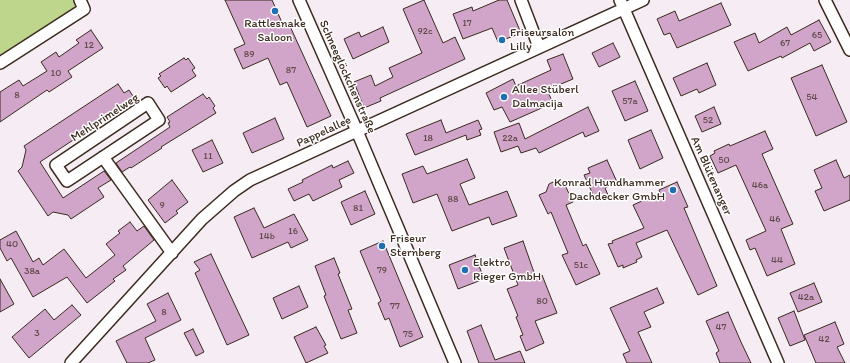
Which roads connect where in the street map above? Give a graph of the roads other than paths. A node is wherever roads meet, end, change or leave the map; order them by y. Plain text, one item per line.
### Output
1 (80, 0) edge
2 (299, 0) edge
3 (521, 0) edge
4 (643, 0) edge
5 (825, 0) edge
6 (622, 4) edge
7 (539, 47) junction
8 (850, 50) edge
9 (0, 63) edge
10 (357, 131) junction
11 (104, 157) junction
12 (172, 253) junction
13 (71, 363) edge
14 (455, 363) edge
15 (778, 363) edge

1 - 9 street
2 - 10 street, Schneeglöckchenstraße
3 - 7 street
4 - 6 street, Pappelallee
5 - 8 street
6 - 7 street, Pappelallee
6 - 15 street, Am Blütenanger
7 - 10 street, Pappelallee
10 - 12 street, Pappelallee
10 - 14 street, Schneeglöckchenstraße
11 - 11 street, Mehlprimelweg
11 - 12 street
12 - 13 street, Pappelallee

